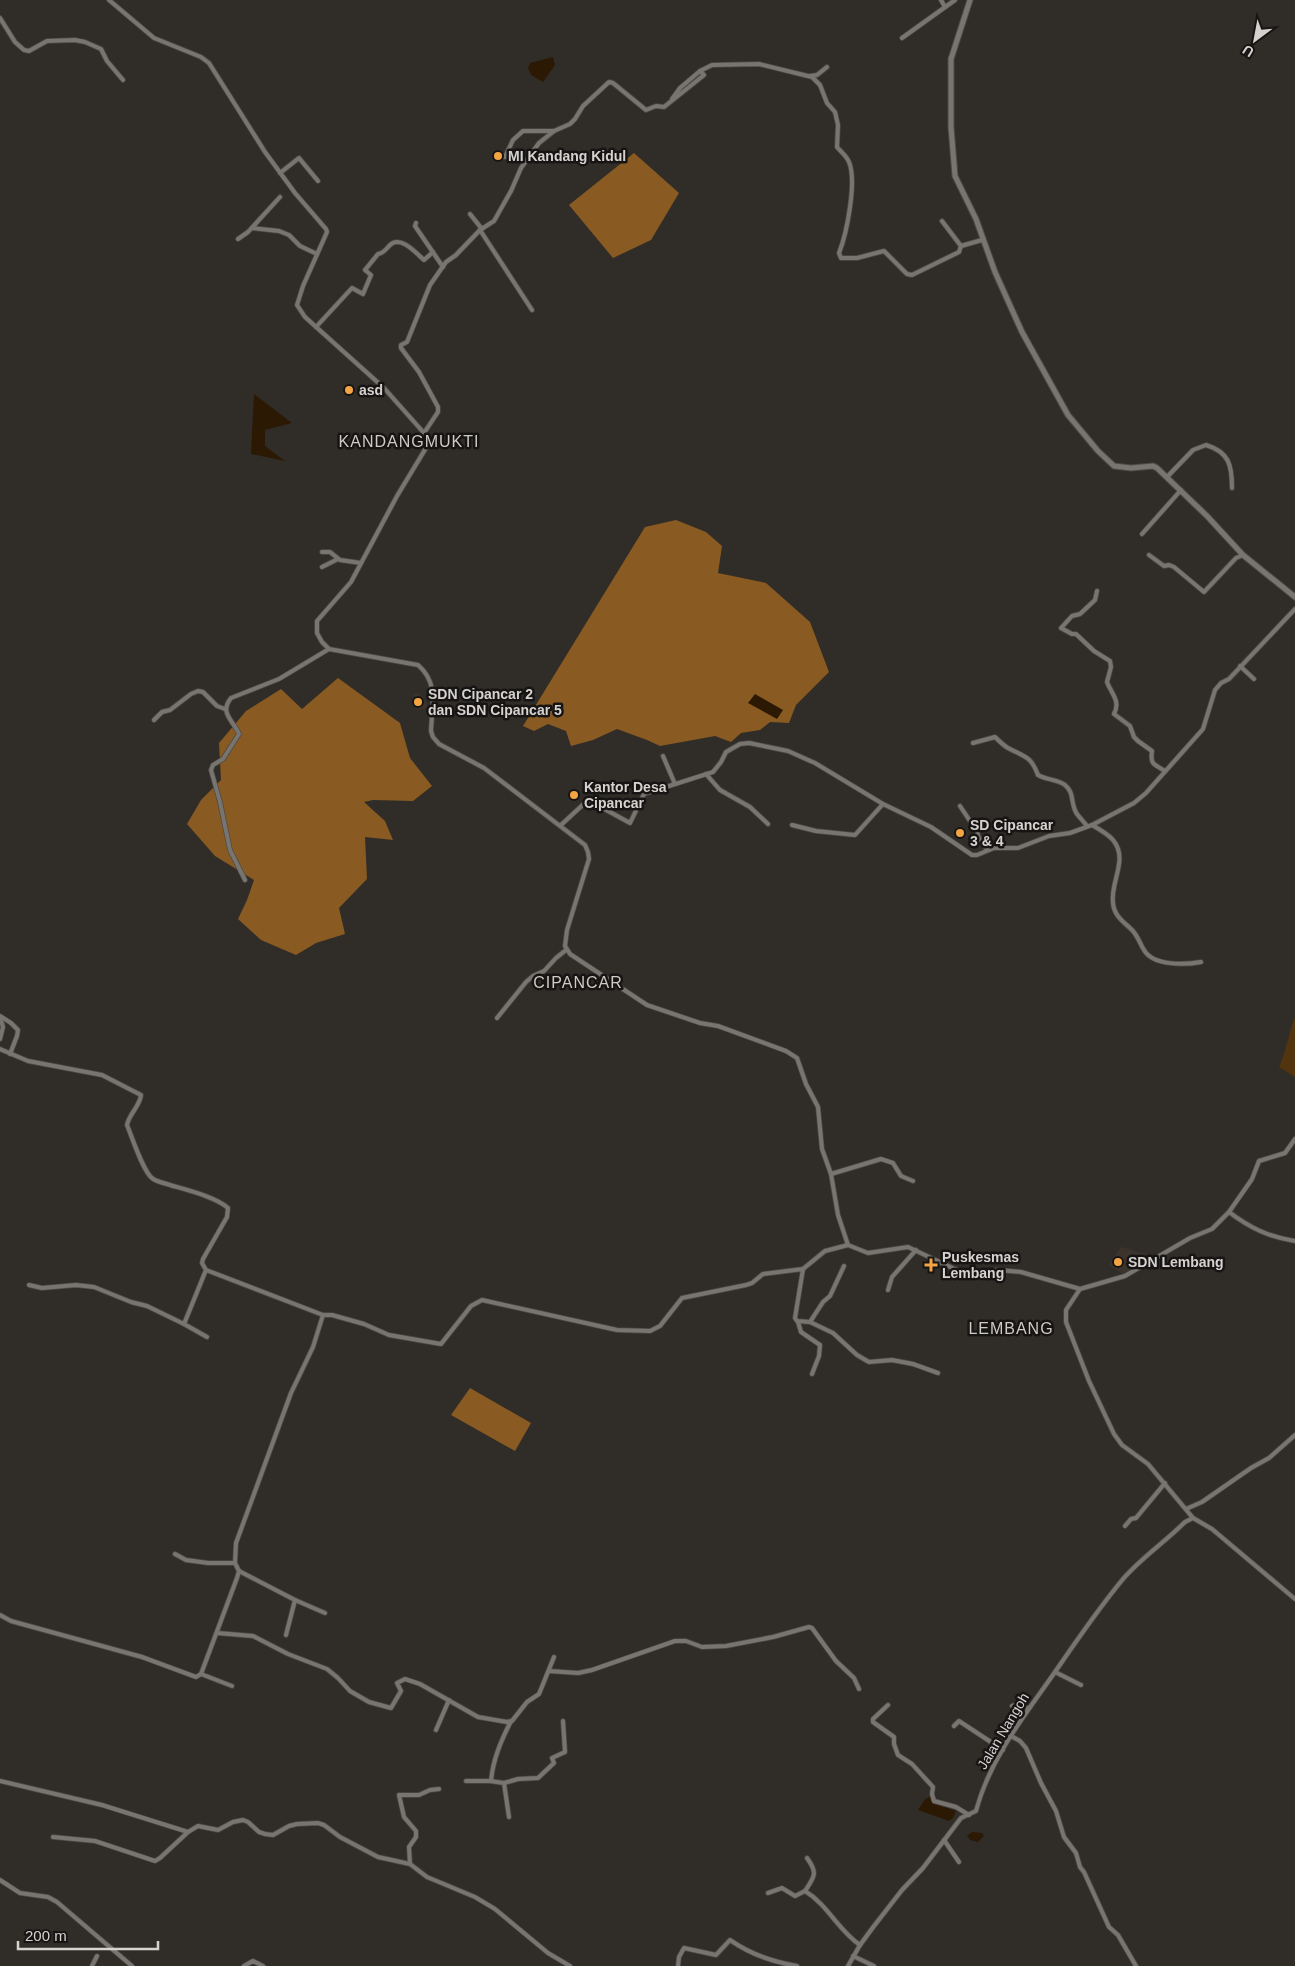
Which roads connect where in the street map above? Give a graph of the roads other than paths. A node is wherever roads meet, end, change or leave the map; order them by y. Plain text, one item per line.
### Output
1 (109, 0) edge
2 (941, 0) edge
3 (955, 0) edge
4 (970, 0) edge
5 (945, 7) junction
6 (0, 18) edge
7 (902, 38) dead end
8 (827, 67) dead end
9 (808, 76) junction
10 (123, 80) dead end
11 (554, 130) junction
12 (505, 157) dead end
13 (280, 173) junction
14 (318, 181) dead end
15 (280, 197) dead end
16 (470, 214) dead end
17 (942, 222) dead end
18 (416, 223) dead end
19 (252, 228) junction
20 (481, 230) junction
21 (238, 239) dead end
22 (982, 240) junction
23 (961, 246) junction
24 (433, 252) junction
25 (317, 254) junction
26 (443, 267) junction
27 (532, 310) dead end
28 (316, 327) junction
29 (424, 433) junction
30 (1167, 477) junction
31 (1232, 488) dead end
32 (1181, 490) junction
33 (1142, 534) dead end
34 (322, 552) dead end
35 (1150, 555) dead end
36 (1243, 555) junction
37 (338, 559) junction
38 (361, 563) junction
39 (322, 568) dead end
40 (1097, 591) dead end
41 (1295, 596) edge
42 (1295, 609) edge
43 (329, 648) junction
44 (1240, 666) junction
45 (1254, 679) dead end
46 (225, 710) junction
47 (154, 720) dead end
48 (973, 743) dead end
49 (663, 756) dead end
50 (1165, 771) junction
51 (706, 774) junction
52 (675, 784) junction
53 (883, 804) junction
54 (960, 806) dead end
55 (768, 824) dead end
56 (561, 825) junction
57 (792, 825) dead end
58 (1090, 826) junction
59 (987, 850) junction
60 (245, 880) dead end
61 (566, 950) junction
62 (1201, 962) dead end
63 (0, 1016) edge
64 (498, 1018) dead end
65 (0, 1039) edge
66 (0, 1049) edge
67 (10, 1054) junction
68 (1295, 1139) edge
69 (831, 1174) junction
70 (913, 1181) dead end
71 (1229, 1212) junction
72 (1295, 1241) edge
73 (848, 1245) junction
74 (916, 1250) junction
75 (844, 1266) dead end
76 (206, 1270) junction
77 (803, 1270) junction
78 (29, 1286) dead end
79 (1080, 1289) junction
80 (888, 1290) dead end
81 (323, 1314) junction
82 (798, 1322) junction
83 (810, 1322) junction
84 (184, 1324) junction
85 (207, 1337) dead end
86 (938, 1373) dead end
87 (812, 1374) dead end
88 (1295, 1435) edge
89 (1165, 1483) junction
90 (1186, 1509) junction
91 (1192, 1518) junction
92 (1125, 1526) dead end
93 (175, 1554) dead end
94 (235, 1563) junction
95 (238, 1571) junction
96 (1295, 1599) edge
97 (295, 1600) junction
98 (325, 1613) dead end
99 (0, 1615) edge
100 (217, 1633) junction
101 (286, 1635) dead end
102 (554, 1656) dead end
103 (549, 1671) junction
104 (1055, 1672) junction
105 (201, 1674) junction
106 (1081, 1685) dead end
107 (232, 1686) dead end
108 (859, 1689) dead end
109 (449, 1700) junction
110 (888, 1705) dead end
111 (1012, 1706) dead end
112 (1028, 1709) junction
113 (511, 1721) junction
114 (563, 1722) dead end
115 (954, 1726) dead end
116 (436, 1730) dead end
117 (1011, 1736) junction
118 (1003, 1750) junction
119 (0, 1781) edge
120 (466, 1781) dead end
121 (491, 1781) junction
122 (504, 1783) junction
123 (439, 1789) dead end
124 (969, 1815) junction
125 (509, 1817) dead end
126 (188, 1832) junction
127 (53, 1837) dead end
128 (944, 1840) junction
129 (807, 1858) dead end
130 (959, 1862) dead end
131 (410, 1864) junction
132 (0, 1880) edge
133 (805, 1891) junction
134 (768, 1893) dead end
135 (860, 1945) junction
136 (98, 1956) dead end
137 (853, 1956) junction
138 (92, 1966) edge
139 (132, 1966) edge
140 (244, 1966) edge
141 (263, 1966) edge
142 (570, 1966) edge
143 (678, 1966) edge
144 (797, 1966) edge
145 (848, 1966) edge
146 (874, 1966) edge
147 (1136, 1966) edge

1 - 13 street
2 - 5 street
3 - 5 street
4 - 22 street
5 - 7 street
6 - 10 street
8 - 9 street
9 - 11 street
9 - 23 street
11 - 12 street
11 - 20 street
13 - 14 street
13 - 25 street
15 - 19 street
16 - 20 street
17 - 23 street
18 - 24 street
19 - 21 street
19 - 25 street
20 - 26 street
20 - 27 street
22 - 23 street
22 - 30 street
24 - 26 street
24 - 28 street
25 - 28 street
26 - 29 street
28 - 29 street
29 - 38 street
30 - 31 street
30 - 32 street
32 - 33 street
32 - 36 street
34 - 37 street
35 - 36 street
36 - 41 street
37 - 38 street
37 - 39 street
38 - 43 street
40 - 50 street
42 - 44 street
43 - 46 street
43 - 56 street
44 - 45 street
44 - 50 street
46 - 47 street
46 - 60 street
48 - 58 street
49 - 52 street
50 - 58 street
51 - 52 street
51 - 53 street
51 - 55 street
52 - 56 street
53 - 57 street
53 - 59 street
54 - 59 street
56 - 61 street
58 - 59 street
58 - 62 street
61 - 64 street
61 - 69 street
63 - 65 street
63 - 67 street
66 - 67 street
67 - 76 street
68 - 71 street
69 - 70 street
69 - 73 street
71 - 72 street
71 - 79 street
73 - 74 street
73 - 77 street
74 - 79 street
74 - 80 street
75 - 83 street
76 - 81 street
76 - 84 street
77 - 81 street
77 - 82 street
78 - 84 street
79 - 89 street
81 - 94 street
82 - 83 street
82 - 87 street
83 - 86 street
84 - 85 street
88 - 90 street
89 - 90 street
89 - 92 street
90 - 91 street
91 - 96 street
91 - 104 street, Jalan Nangoh
93 - 94 street
94 - 95 street
95 - 97 street
95 - 100 street
97 - 98 street
97 - 101 street
99 - 105 street
100 - 105 street
100 - 109 street
102 - 103 street
103 - 108 street
103 - 113 street
104 - 106 street
104 - 112 street, Jalan Nangoh
105 - 107 street
109 - 113 street
109 - 116 street
110 - 124 street
111 - 112 street
112 - 117 street, Jalan Nangoh
113 - 121 street
114 - 122 street
115 - 118 street
117 - 118 street, Jalan Nangoh
117 - 147 street
118 - 124 street, Jalan Nangoh
119 - 126 street
120 - 121 street
121 - 122 street
122 - 125 street
123 - 131 street
124 - 128 street, Jalan Nangoh
126 - 127 street
126 - 131 street
128 - 130 street
128 - 135 street, Jalan Nangoh
129 - 133 street
131 - 142 street
132 - 139 street
133 - 134 street
133 - 135 street
135 - 137 street, Jalan Nangoh
136 - 138 street
137 - 145 street, Jalan Nangoh
137 - 146 street
140 - 141 street
143 - 144 street

